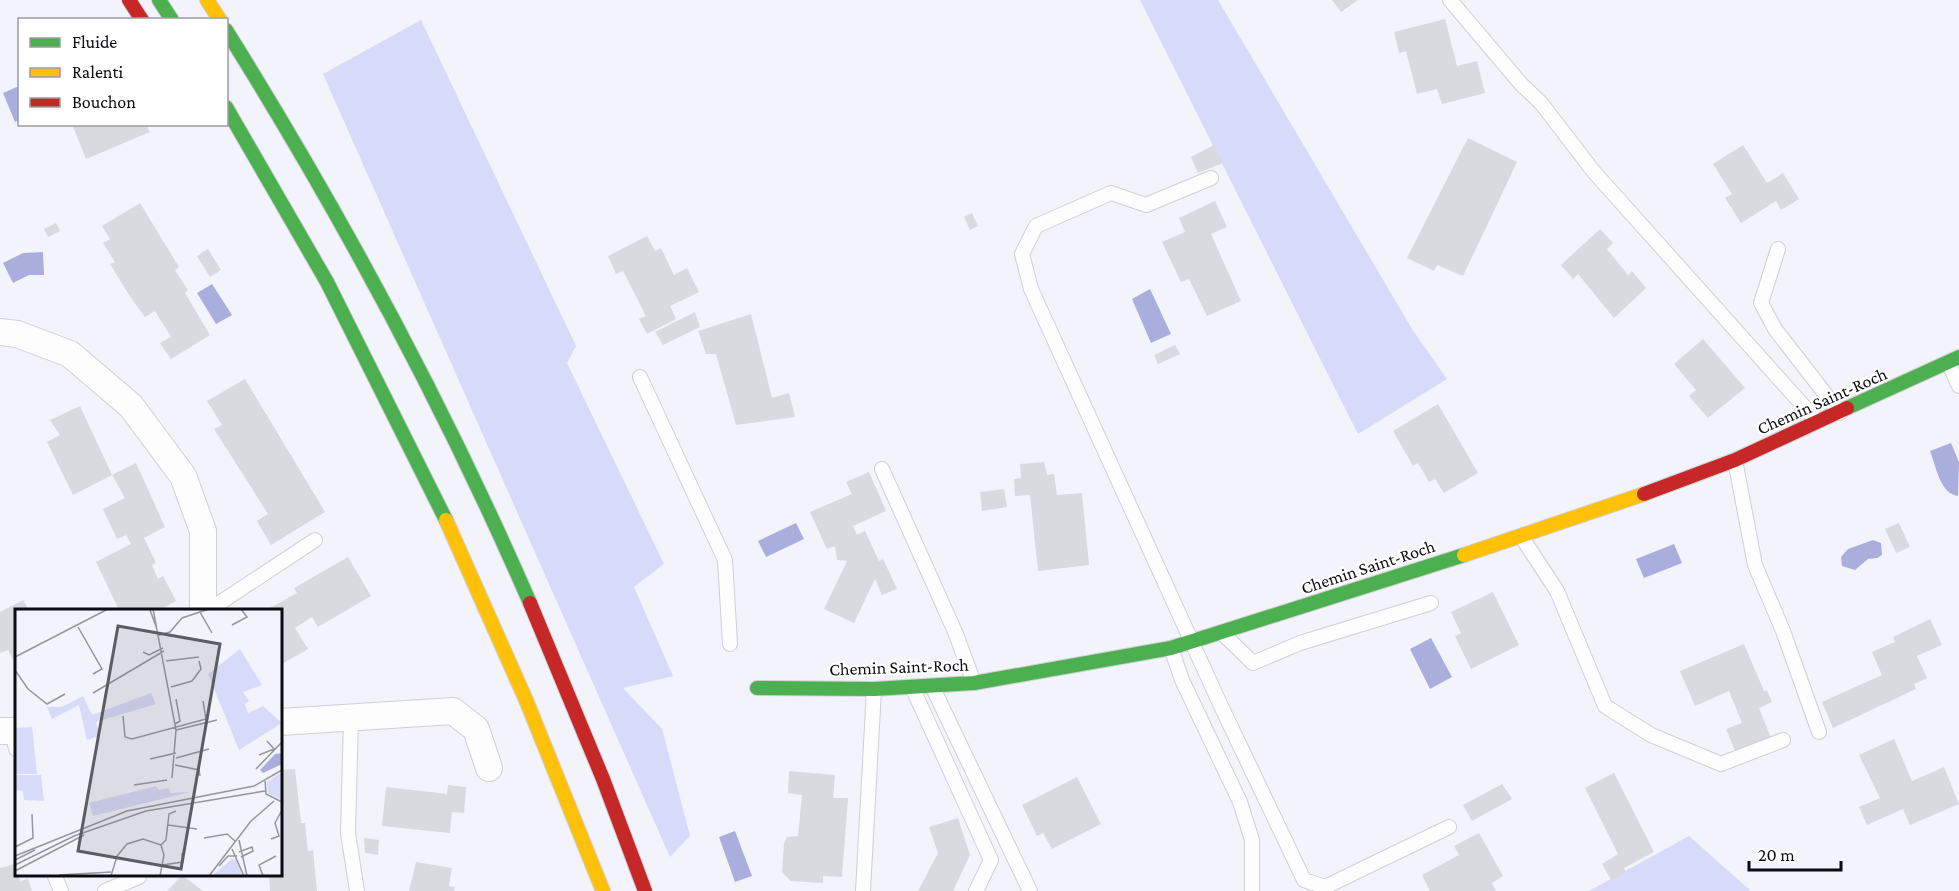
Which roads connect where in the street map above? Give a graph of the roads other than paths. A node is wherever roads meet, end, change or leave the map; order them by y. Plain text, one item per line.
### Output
1 (129, 0) edge
2 (159, 0) edge
3 (207, 0) edge
4 (1450, 0) edge
5 (141, 18) edge
6 (171, 18) edge
7 (219, 18) edge
8 (228, 33) edge
9 (228, 110) edge
10 (228, 124) edge
11 (265, 168) junction
12 (1211, 178) dead end
13 (1778, 249) dead end
14 (0, 332) edge
15 (1954, 360) edge
16 (640, 376) dead end
17 (1959, 386) edge
18 (1840, 413) junction
19 (1819, 423) junction
20 (1735, 460) junction
21 (882, 469) dead end
22 (1521, 536) junction
23 (315, 540) dead end
24 (1431, 603) dead end
25 (203, 609) edge
26 (211, 609) edge
27 (1221, 632) junction
28 (1192, 641) junction
29 (730, 644) dead end
30 (1171, 648) junction
31 (974, 683) junction
32 (932, 686) junction
33 (912, 687) junction
34 (757, 688) dead end
35 (874, 689) junction
36 (351, 717) junction
37 (282, 723) edge
38 (1819, 732) dead end
39 (1783, 740) dead end
40 (489, 768) dead end
41 (1449, 827) dead end
42 (55, 876) edge
43 (139, 876) dead end
44 (61, 891) edge
45 (105, 891) edge
46 (357, 891) edge
47 (603, 891) edge
48 (645, 891) edge
49 (863, 891) edge
50 (976, 891) edge
51 (1030, 891) edge
52 (1252, 891) edge

1 - 5 main road
2 - 6 main road
3 - 7 main road
4 - 19 lane
8 - 48 main road
9 - 11 main road
10 - 11 main road
11 - 47 main road
12 - 28 lane
13 - 18 lane
14 - 25 street
15 - 17 lane
15 - 18 main road, Chemin Saint-Roch
16 - 29 lane
18 - 19 main road, Chemin Saint-Roch
19 - 20 main road, Chemin Saint-Roch
20 - 22 main road, Chemin Saint-Roch
20 - 38 lane
21 - 31 lane
22 - 27 main road, Chemin Saint-Roch
22 - 39 lane
23 - 26 lane
24 - 27 lane
27 - 28 main road, Chemin Saint-Roch
28 - 30 main road, Chemin Saint-Roch
28 - 41 lane
30 - 31 main road, Chemin Saint-Roch
30 - 52 lane
31 - 32 main road, Chemin Saint-Roch
32 - 33 main road, Chemin Saint-Roch
32 - 51 lane
33 - 35 main road, Chemin Saint-Roch
33 - 50 lane
34 - 35 main road, Chemin Saint-Roch
35 - 49 lane
36 - 37 street
36 - 40 street
36 - 46 lane
42 - 44 lane
43 - 45 lane

